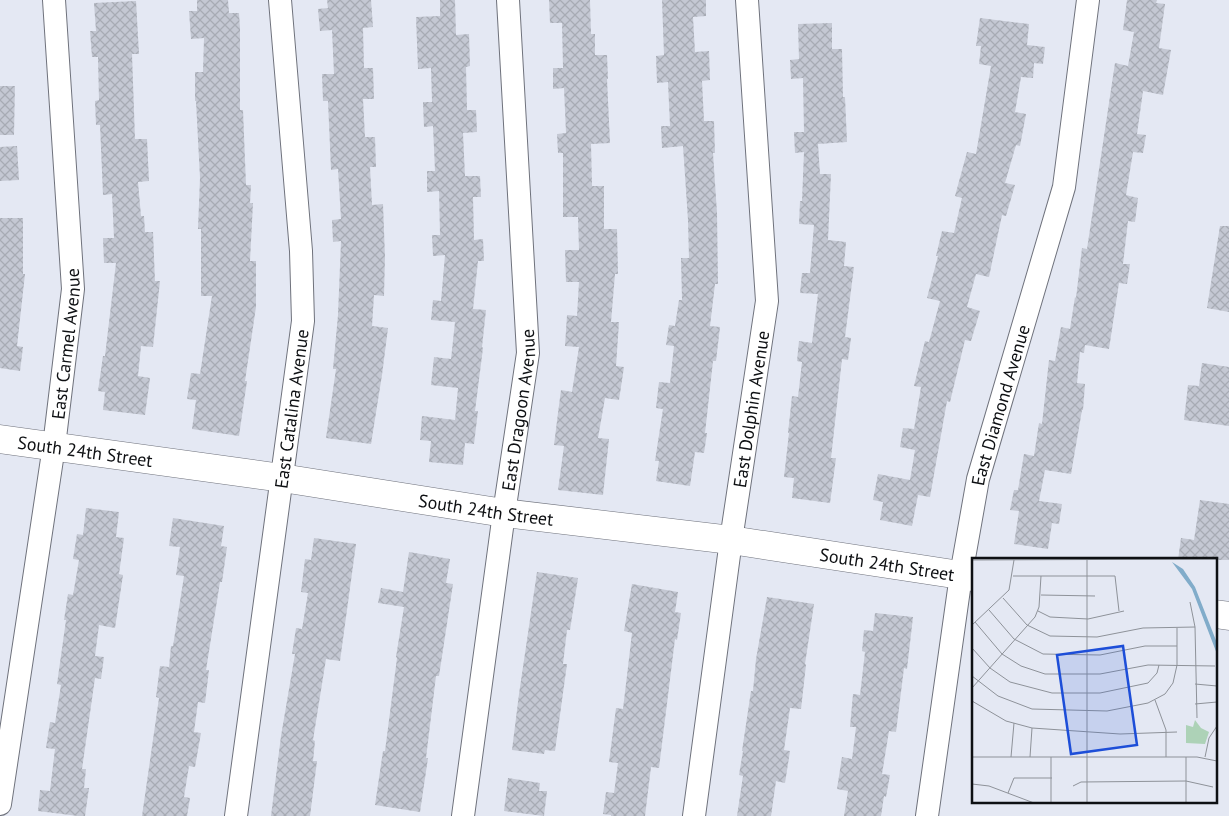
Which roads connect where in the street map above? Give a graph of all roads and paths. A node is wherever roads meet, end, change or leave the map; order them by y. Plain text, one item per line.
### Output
1 (54, 0) edge
2 (280, 0) edge
3 (508, 0) edge
4 (747, 0) edge
5 (1088, 0) edge
6 (0, 439) edge
7 (54, 446) junction
8 (282, 478) junction
9 (504, 512) junction
10 (731, 540) junction
11 (967, 576) edge
12 (1216, 614) edge
13 (1229, 616) edge
14 (0, 804) edge
15 (236, 816) edge
16 (463, 816) edge
17 (694, 816) edge
18 (927, 816) edge

1 - 7 street, East Carmel Avenue
2 - 8 street, East Catalina Avenue
3 - 9 street, East Dragoon Avenue
4 - 10 street, East Dolphin Avenue
5 - 11 street, East Diamond Avenue
6 - 7 street, South 24th Street
7 - 8 street, South 24th Street
7 - 14 street, East Carmel Avenue
8 - 9 street, South 24th Street
8 - 15 street, East Catalina Avenue
9 - 10 street, South 24th Street
9 - 16 street, East Dragoon Avenue
10 - 11 street, South 24th Street
10 - 17 street, East Dolphin Avenue
11 - 18 street, East Diamond Avenue
12 - 13 street

